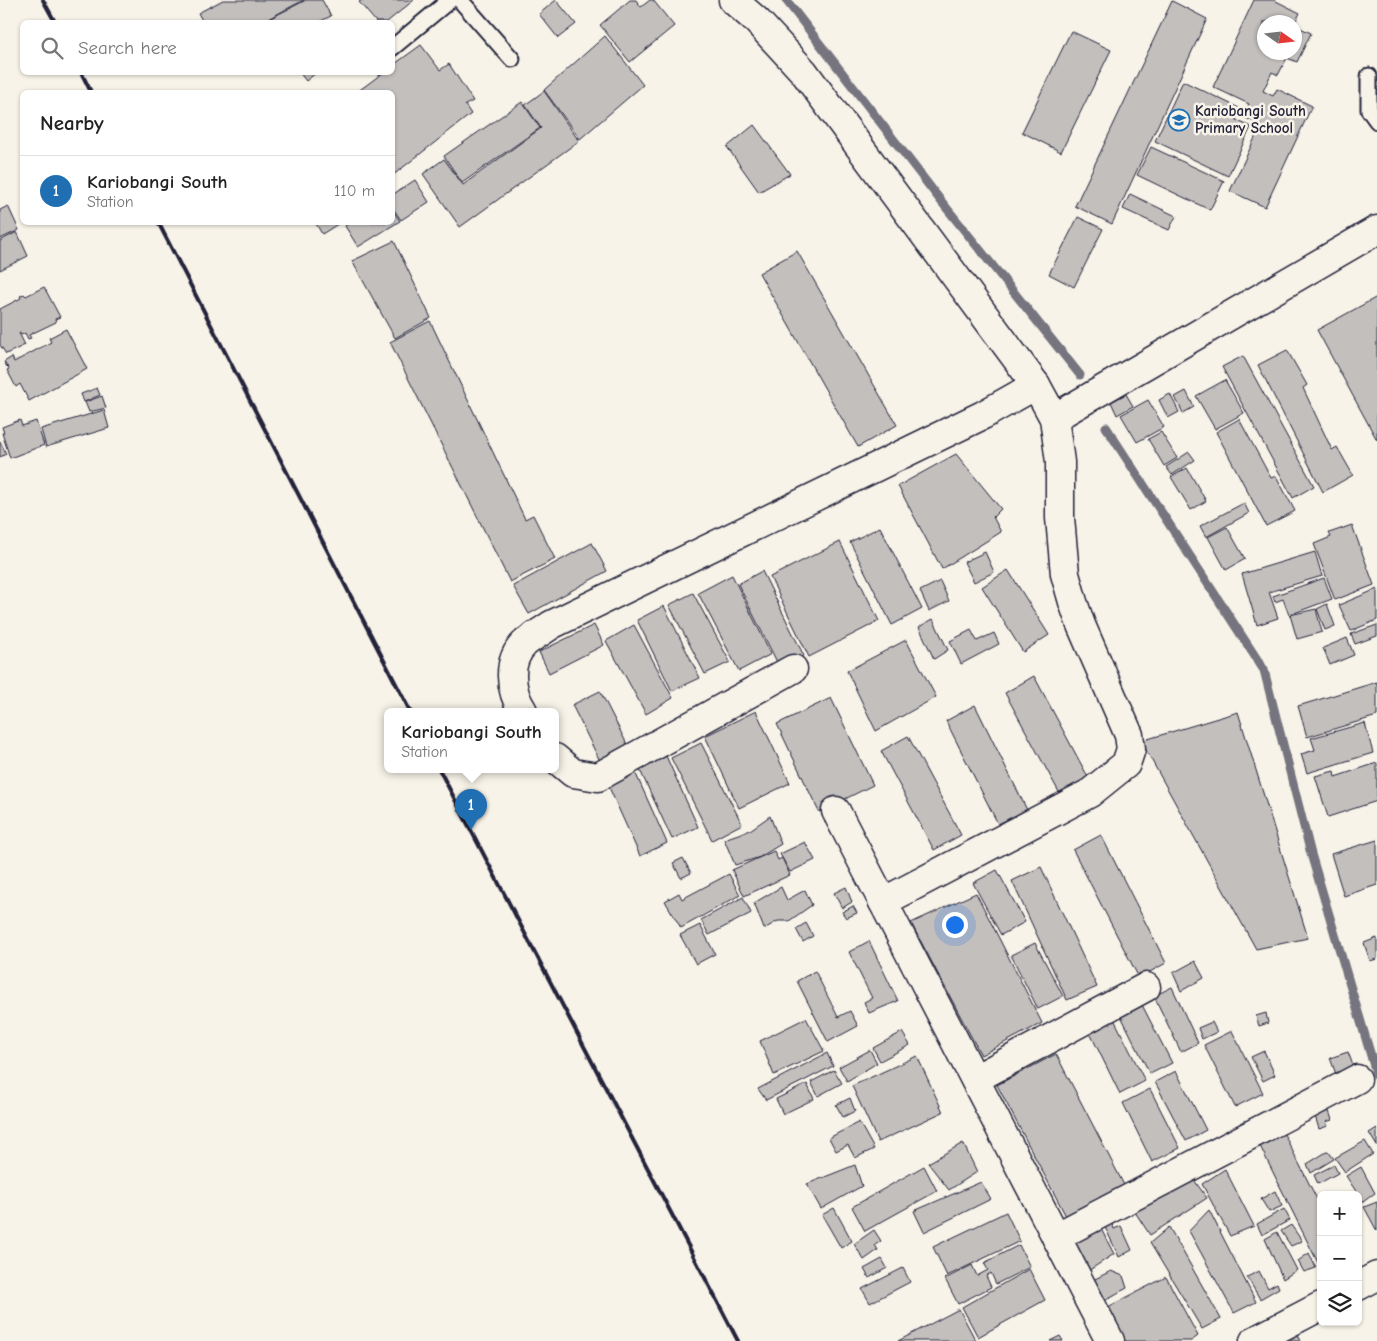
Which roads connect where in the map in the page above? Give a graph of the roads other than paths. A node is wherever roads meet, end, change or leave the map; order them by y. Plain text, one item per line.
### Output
1 (450, 0) edge
2 (460, 0) edge
3 (733, 0) edge
4 (395, 46) edge
5 (512, 59) dead end
6 (1368, 76) dead end
7 (1377, 121) edge
8 (1377, 230) edge
9 (1036, 386) junction
10 (1054, 418) junction
11 (794, 669) dead end
12 (521, 708) edge
13 (559, 761) edge
14 (836, 811) dead end
15 (883, 902) junction
16 (1146, 986) dead end
17 (974, 1079) junction
18 (1357, 1080) dead end
19 (1056, 1237) junction
20 (1377, 1276) edge
21 (1362, 1284) edge
22 (1317, 1308) edge
23 (1110, 1341) edge
24 (1254, 1341) edge

1 - 4 lane
2 - 5 lane
3 - 9 street
6 - 7 lane
8 - 10 street
9 - 10 street
9 - 12 street
10 - 15 street
11 - 13 street
14 - 15 street
15 - 17 street
16 - 17 street
17 - 19 street
18 - 19 street
19 - 23 street
20 - 21 street
22 - 24 street

